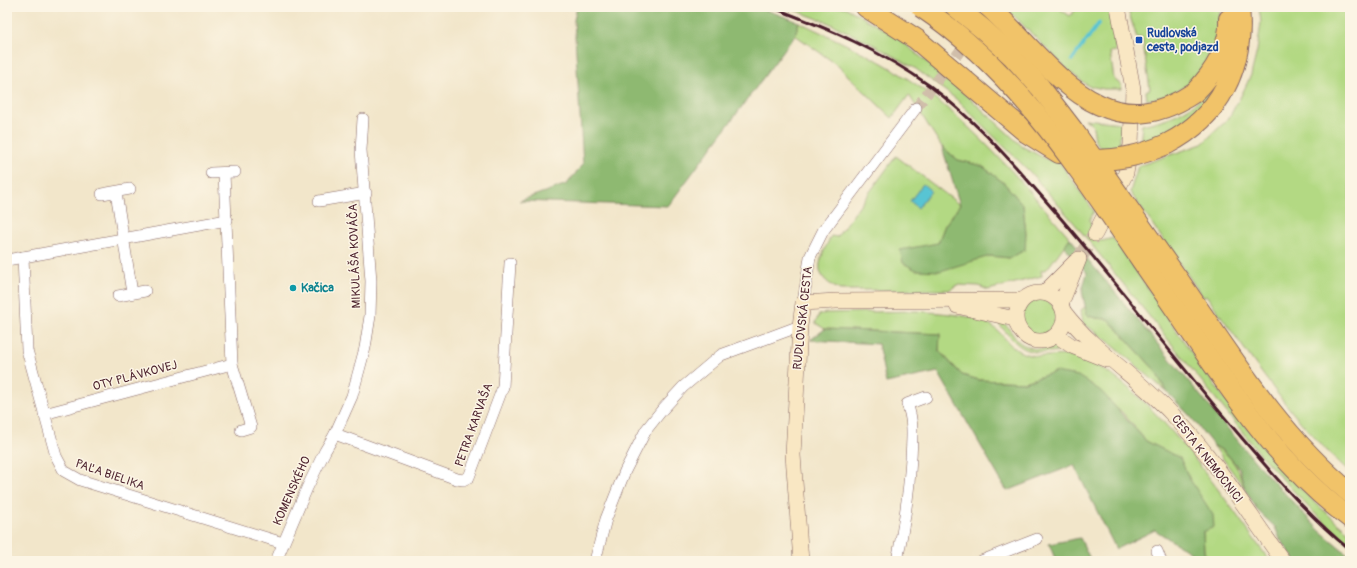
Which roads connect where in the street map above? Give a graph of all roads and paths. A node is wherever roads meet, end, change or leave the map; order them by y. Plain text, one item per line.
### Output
1 (866, 7) edge
2 (921, 7) edge
3 (956, 7) edge
4 (990, 7) edge
5 (1118, 7) edge
6 (1228, 7) edge
7 (1239, 7) edge
8 (960, 51) tunnel mouth
9 (916, 108) tunnel mouth
10 (363, 119) dead end
11 (235, 172) dead end
12 (224, 173) junction
13 (211, 174) dead end
14 (130, 189) dead end
15 (116, 192) junction
16 (366, 193) junction
17 (102, 194) dead end
18 (318, 201) dead end
19 (227, 220) junction
20 (1095, 234) tunnel mouth
21 (123, 239) junction
22 (23, 257) junction
23 (7, 260) edge
24 (510, 263) dead end
25 (145, 291) dead end
26 (132, 293) junction
27 (1044, 293) junction
28 (118, 296) dead end
29 (933, 300) junction
30 (1022, 300) junction
31 (803, 303) junction
32 (1062, 308) junction
33 (1015, 319) junction
34 (800, 326) junction
35 (1056, 336) junction
36 (232, 364) junction
37 (1120, 366) junction
38 (926, 397) dead end
39 (44, 414) junction
40 (241, 430) dead end
41 (335, 434) junction
42 (1350, 493) edge
43 (1350, 518) edge
44 (1037, 539) dead end
45 (283, 543) junction
46 (1157, 550) dead end
47 (276, 561) edge
48 (595, 561) edge
49 (801, 561) edge
50 (897, 561) edge
51 (981, 561) edge
52 (1161, 561) edge
53 (1283, 561) edge

1 - 7 highway, bridge
2 - 43 highway, bridge
3 - 42 highway, bridge
4 - 6 highway, bridge
4 - 8 street
5 - 20 street
9 - 31 street, RUDLOVSKÁ CESTA
10 - 16 street, MIKULÁŠA KOVÁČA
11 - 12 street
12 - 13 street
12 - 19 street
14 - 15 street
15 - 17 street
15 - 21 street
16 - 18 street
16 - 41 street, MIKULÁŠA KOVÁČA
19 - 21 street
19 - 36 street
21 - 22 street
21 - 26 street
22 - 23 street
22 - 39 street, PAĽA BIELIKA
24 - 41 street, PETRA KARVAŠA
25 - 26 street
26 - 28 street
27 - 30 street
27 - 32 street, CESTA K NEMOCNICI
27 - 32 street
29 - 30 street
29 - 31 street
29 - 33 street
30 - 33 street
31 - 34 street, RUDLOVSKÁ CESTA
32 - 35 street
32 - 37 street, CESTA K NEMOCNICI
33 - 35 street
34 - 48 street
34 - 49 street, RUDLOVSKÁ CESTA
35 - 37 street, CESTA K NEMOCNICI
36 - 39 street, OTY PLÁVKOVEJ
36 - 40 street
37 - 53 street, CESTA K NEMOCNICI
38 - 50 street
39 - 45 street, PAĽA BIELIKA
41 - 45 street, KOMENSKÉHO
44 - 51 street
45 - 47 street, KOMENSKÉHO
46 - 52 street

